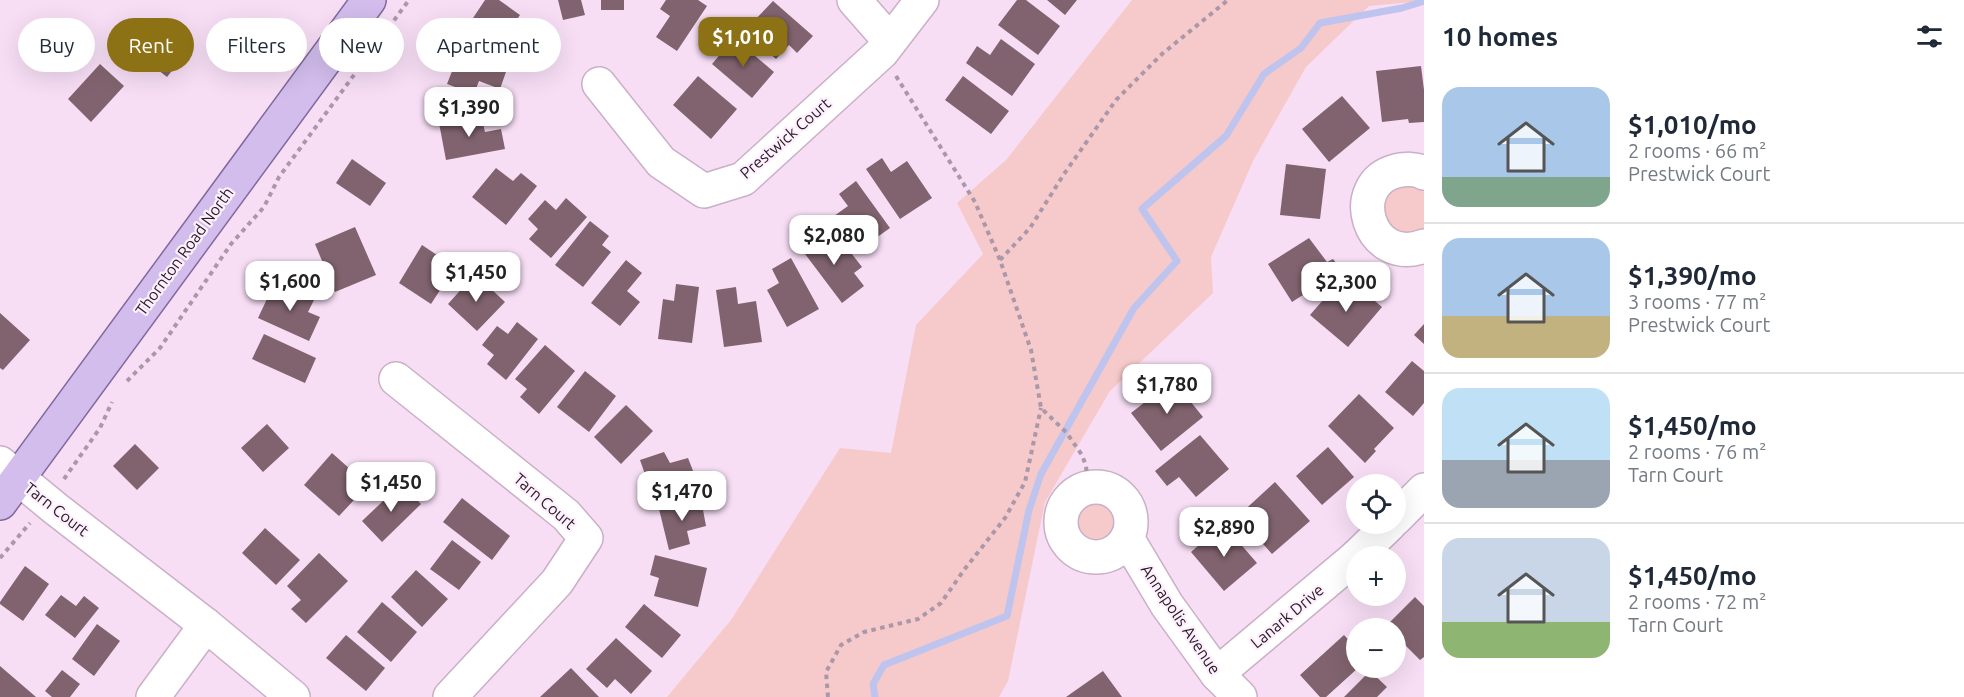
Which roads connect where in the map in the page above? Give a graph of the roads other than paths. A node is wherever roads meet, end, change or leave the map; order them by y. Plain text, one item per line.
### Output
1 (369, 0) edge
2 (854, 0) edge
3 (922, 0) edge
4 (886, 47) junction
5 (599, 84) dead end
6 (1424, 173) edge
7 (1424, 246) edge
8 (396, 379) dead end
9 (6, 482) edge
10 (1424, 490) edge
11 (1406, 508) edge
12 (1380, 534) edge
13 (1127, 538) junction
14 (1367, 546) edge
15 (1346, 565) edge
16 (206, 624) junction
17 (1217, 674) junction
18 (153, 697) edge
19 (293, 697) edge
20 (450, 697) edge
21 (1240, 697) edge

1 - 9 main road, Thornton Road North
2 - 4 street
3 - 4 street
4 - 5 street, Prestwick Court
6 - 7 street
8 - 20 street, Tarn Court
9 - 16 street, Tarn Court
10 - 11 street
12 - 14 street, Lanark Drive
13 - 13 street
13 - 17 street, Annapolis Avenue
15 - 17 street, Lanark Drive
16 - 18 street
16 - 19 street, Tarn Court
17 - 21 street, Annapolis Avenue

